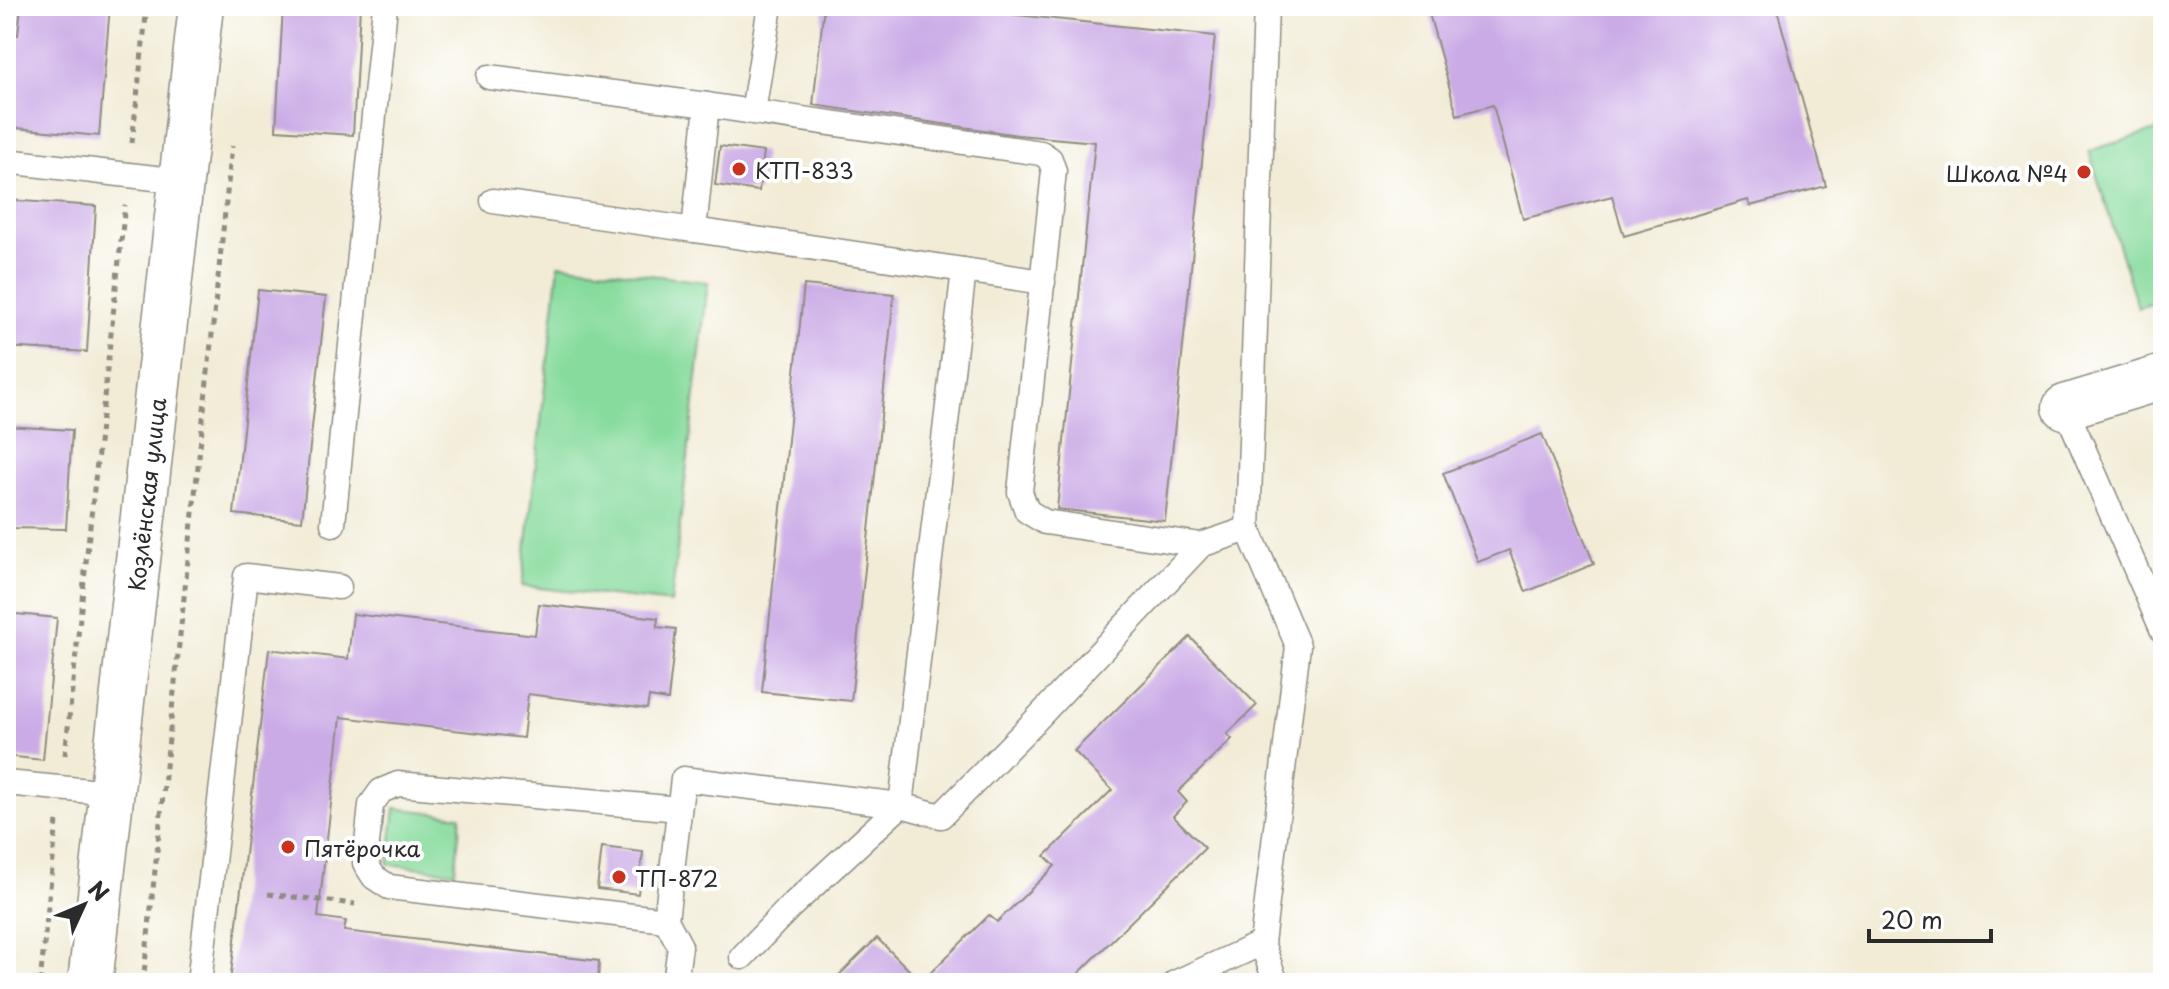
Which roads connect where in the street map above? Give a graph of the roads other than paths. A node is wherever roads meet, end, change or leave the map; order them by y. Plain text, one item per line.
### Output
1 (201, 6) edge
2 (385, 6) edge
3 (763, 6) edge
4 (770, 6) edge
5 (1266, 6) edge
6 (489, 77) dead end
7 (707, 105) junction
8 (753, 112) junction
9 (6, 161) edge
10 (181, 181) junction
11 (493, 201) dead end
12 (694, 230) junction
13 (964, 270) junction
14 (1043, 282) junction
15 (2163, 377) edge
16 (2065, 407) joint
17 (333, 524) dead end
18 (1248, 529) junction
19 (1201, 545) junction
20 (339, 587) dead end
21 (2163, 631) edge
22 (6, 783) edge
23 (111, 793) junction
24 (901, 805) junction
25 (679, 809) junction
26 (666, 920) junction
27 (1262, 943) junction
28 (742, 957) dead end
29 (90, 983) edge
30 (199, 983) edge
31 (675, 983) edge
32 (1175, 983) edge
33 (1276, 983) edge

1 - 10 street, Козлёнская улица
2 - 17 lane
3 - 4 lane
4 - 8 lane
5 - 18 lane
6 - 7 lane
7 - 8 lane
7 - 12 lane
8 - 14 lane
9 - 10 lane
10 - 23 street, Козлёнская улица
11 - 12 lane
12 - 13 lane
13 - 14 lane
13 - 24 lane
14 - 19 lane
15 - 16 street
16 - 21 lane
18 - 19 lane
18 - 27 lane
19 - 24 lane
20 - 30 lane
22 - 23 lane
23 - 29 street, Козлёнская улица
24 - 25 lane
24 - 28 lane
25 - 26 lane
25 - 26 lane
26 - 31 lane
27 - 32 lane
27 - 33 lane

